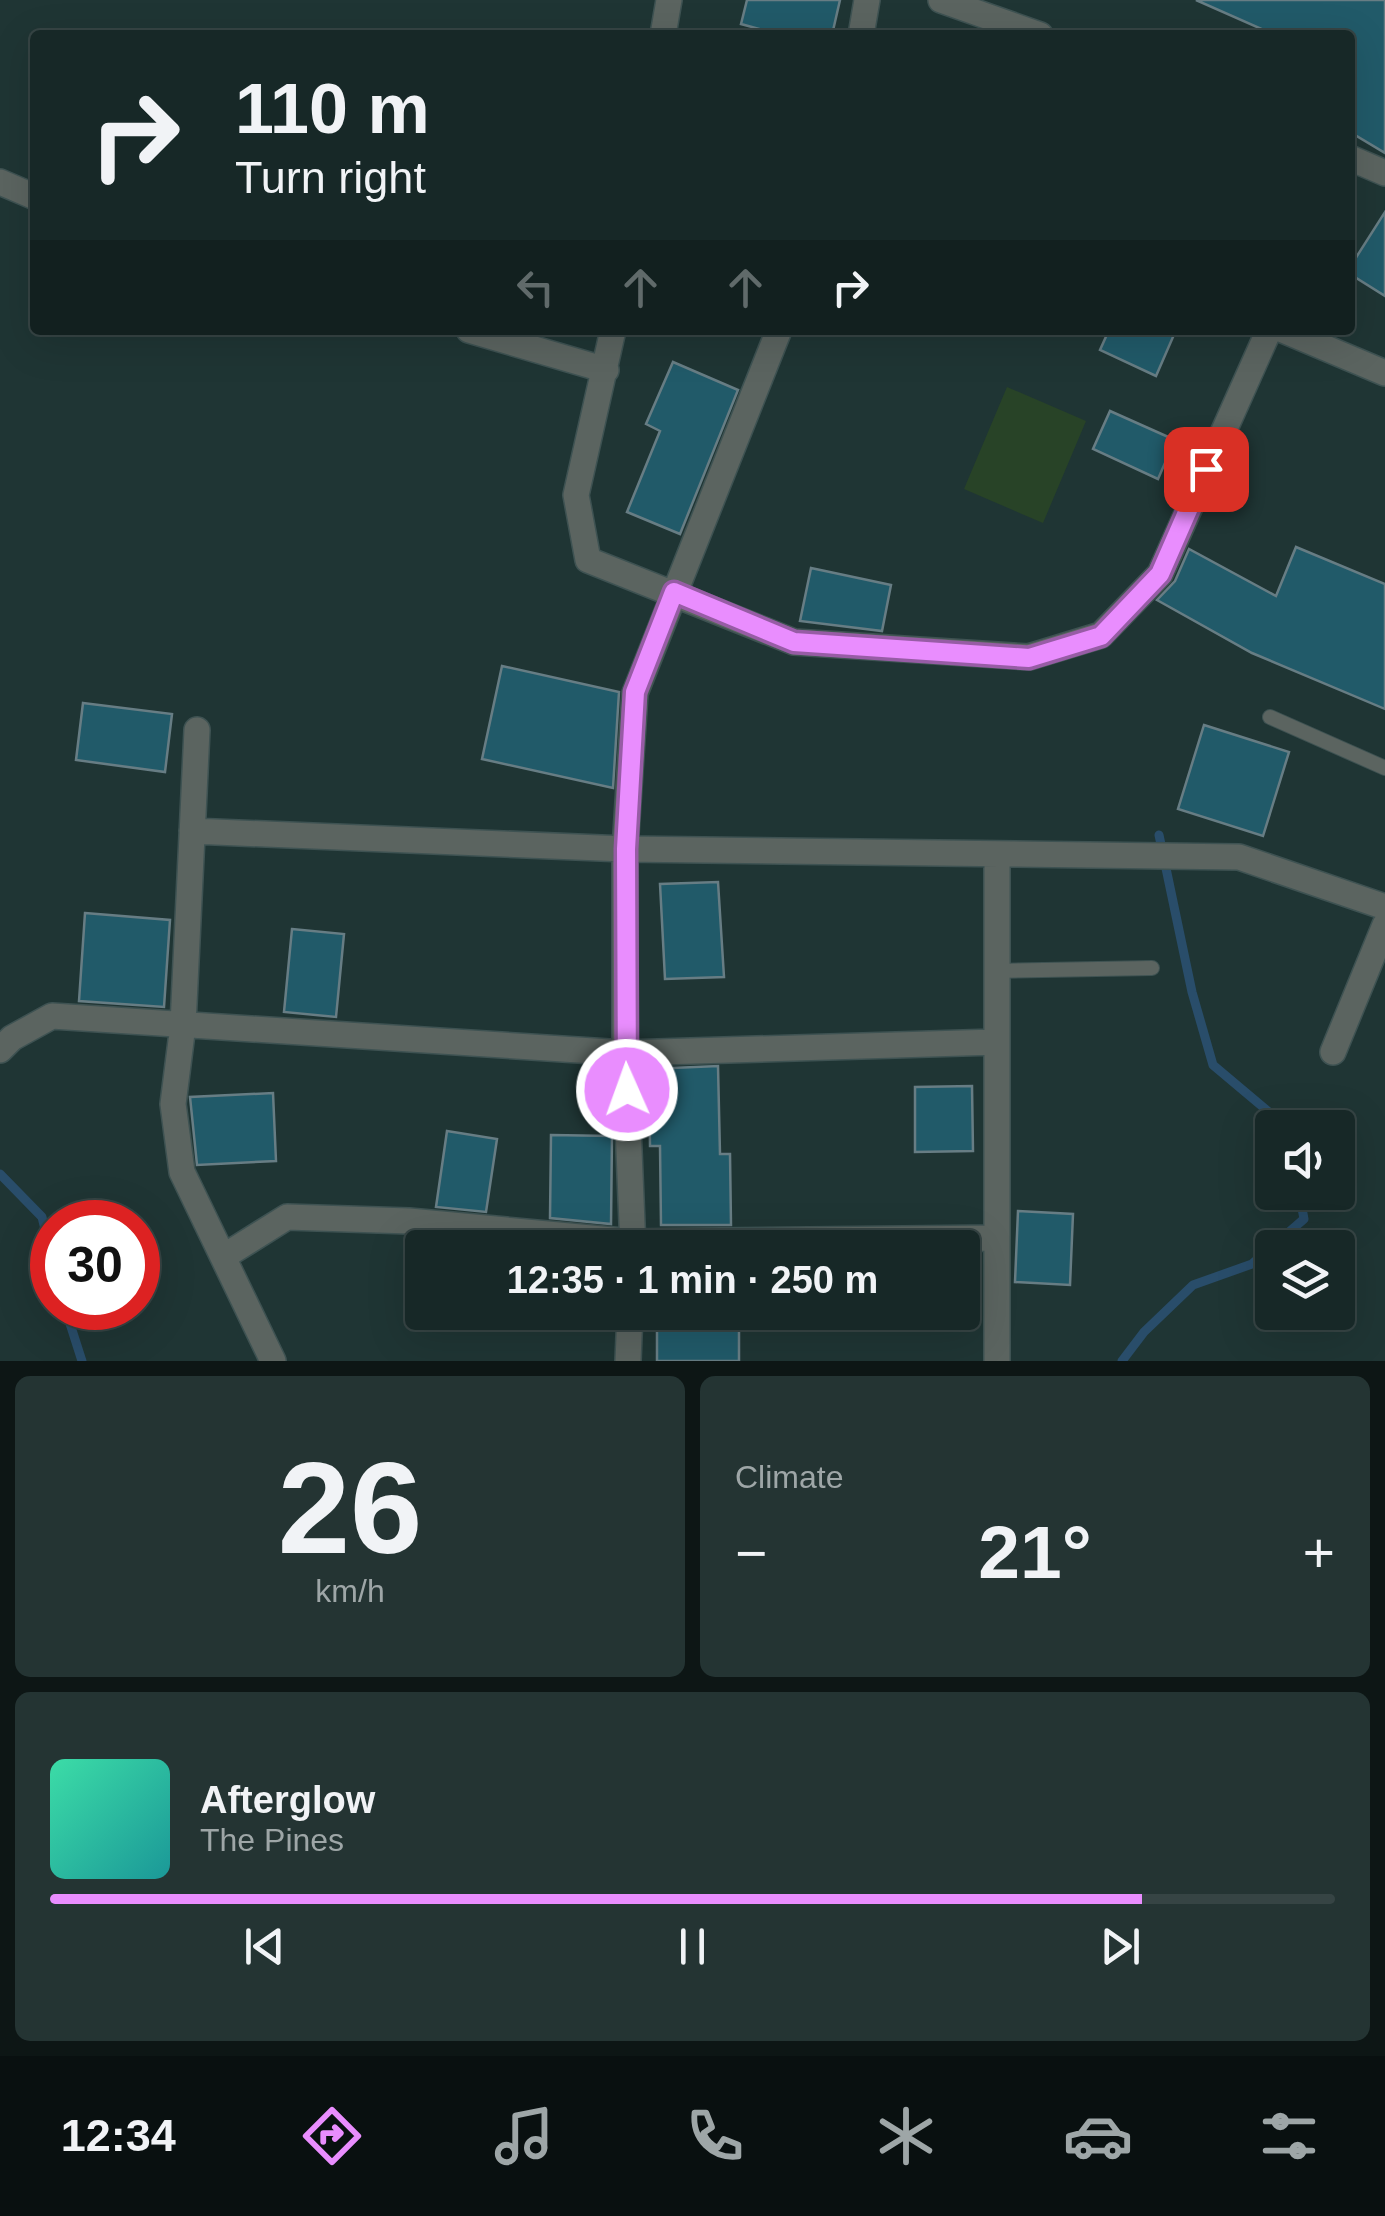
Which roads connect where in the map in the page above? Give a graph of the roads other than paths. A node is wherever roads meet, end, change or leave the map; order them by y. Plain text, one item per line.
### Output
1 (669, 0) edge
2 (867, 0) edge
3 (942, 0) edge
4 (663, 30) edge
5 (862, 30) edge
6 (1026, 30) edge
7 (1355, 160) edge
8 (1385, 173) edge
9 (0, 182) edge
10 (30, 195) edge
11 (486, 335) edge
12 (611, 335) edge
13 (777, 335) edge
14 (1266, 335) edge
15 (1295, 335) edge
16 (606, 370) junction
17 (1385, 373) edge
18 (674, 592) junction
19 (1270, 717) dead end
20 (196, 730) dead end
21 (1385, 768) edge
22 (192, 831) junction
23 (626, 849) junction
24 (997, 856) junction
25 (1385, 907) edge
26 (1385, 925) edge
27 (1152, 968) dead end
28 (996, 971) junction
29 (183, 1025) junction
30 (996, 1042) junction
31 (0, 1050) edge
32 (625, 1052) junction
33 (1333, 1052) dead end
34 (493, 1230) edge
35 (632, 1230) edge
36 (980, 1238) edge
37 (996, 1238) junction
38 (222, 1257) junction
39 (629, 1330) edge
40 (273, 1361) edge
41 (628, 1361) edge
42 (997, 1361) edge

1 - 4 street
2 - 5 street
3 - 6 street
7 - 8 street
9 - 10 street
11 - 16 street
12 - 16 street
13 - 18 street
14 - 18 street
15 - 17 street
16 - 18 street
18 - 23 street
19 - 21 lane
20 - 22 street
22 - 23 street
22 - 29 street
23 - 24 street
23 - 32 street
24 - 25 street
24 - 28 street
26 - 33 street
27 - 28 lane
28 - 30 street
29 - 31 street
29 - 32 street
29 - 38 street
30 - 32 street
30 - 37 street
32 - 35 street
34 - 38 street
36 - 37 street
37 - 42 street
38 - 40 street
39 - 41 street

